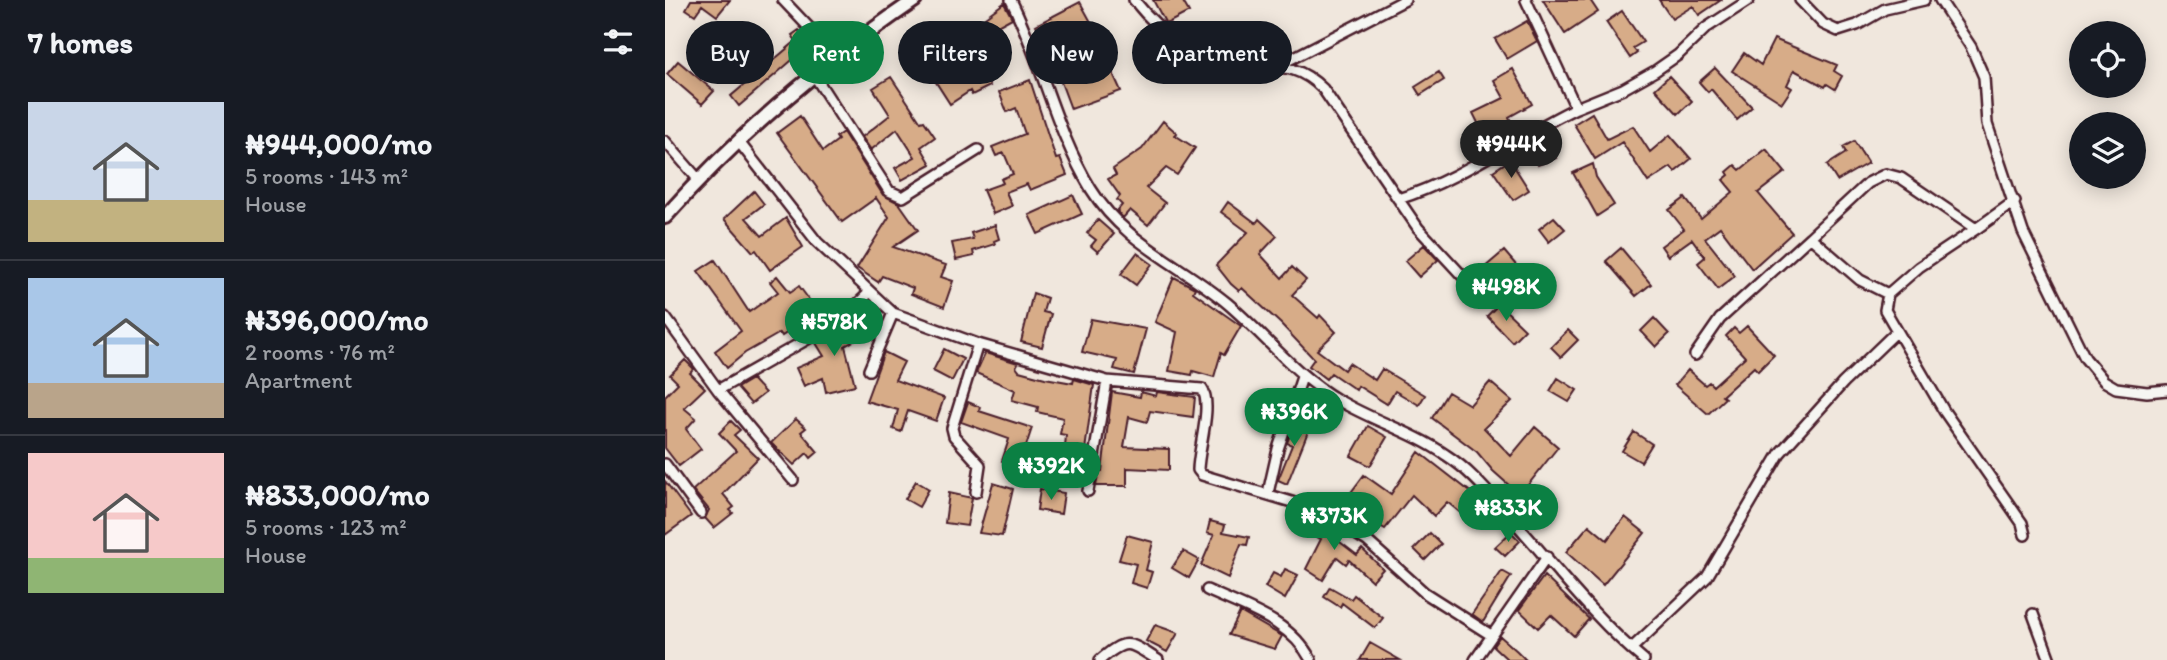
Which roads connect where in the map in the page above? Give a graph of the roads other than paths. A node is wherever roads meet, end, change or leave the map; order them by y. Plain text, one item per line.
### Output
1 (783, 0) edge
2 (915, 0) edge
3 (1011, 0) edge
4 (1134, 0) edge
5 (1405, 0) edge
6 (1526, 0) edge
7 (1749, 0) edge
8 (1800, 0) edge
9 (1924, 0) edge
10 (1940, 0) edge
11 (803, 21) edge
12 (1151, 21) edge
13 (884, 23) edge
14 (1292, 58) edge
15 (1292, 70) edge
16 (804, 84) edge
17 (820, 84) edge
18 (1576, 108) junction
19 (665, 141) edge
20 (739, 142) junction
21 (978, 150) dead end
22 (698, 179) junction
23 (1398, 199) junction
24 (2015, 201) junction
25 (665, 217) edge
26 (1976, 229) junction
27 (1810, 237) junction
28 (869, 293) junction
29 (1888, 294) junction
30 (1482, 297) dead end
31 (893, 313) junction
32 (665, 317) edge
33 (1896, 332) junction
34 (978, 344) junction
35 (1695, 355) dead end
36 (869, 370) dead end
37 (1302, 377) junction
38 (1107, 381) junction
39 (718, 390) junction
40 (2167, 390) edge
41 (665, 464) edge
42 (793, 480) dead end
43 (1088, 491) dead end
44 (976, 492) dead end
45 (1268, 493) junction
46 (701, 513) dead end
47 (2025, 535) dead end
48 (1547, 557) junction
49 (1206, 590) dead end
50 (2033, 614) dead end
51 (1491, 635) junction
52 (1631, 649) junction
53 (1100, 660) edge
54 (1157, 660) edge
55 (1311, 660) edge
56 (1475, 660) edge
57 (1644, 660) edge
58 (2050, 660) edge

1 - 11 street
2 - 13 main road
3 - 37 street
4 - 12 street
5 - 14 street
6 - 18 street
7 - 18 street
8 - 9 street
10 - 24 street
15 - 23 street
16 - 20 main road
17 - 21 street
18 - 23 street
19 - 22 street
20 - 22 main road
20 - 28 street
22 - 25 main road
23 - 30 street
24 - 26 street
24 - 40 street
26 - 27 street
26 - 29 street
27 - 29 street
27 - 35 street
28 - 31 street
28 - 39 street
29 - 33 street
31 - 34 street
31 - 36 street
32 - 39 street
33 - 47 street
33 - 52 street
34 - 38 street
34 - 44 street
37 - 45 street
37 - 48 street
38 - 43 street
38 - 45 street
39 - 42 street
41 - 46 street
45 - 51 street
48 - 51 street
48 - 52 street
49 - 55 street
50 - 58 street
51 - 56 street
52 - 57 street
53 - 54 street

